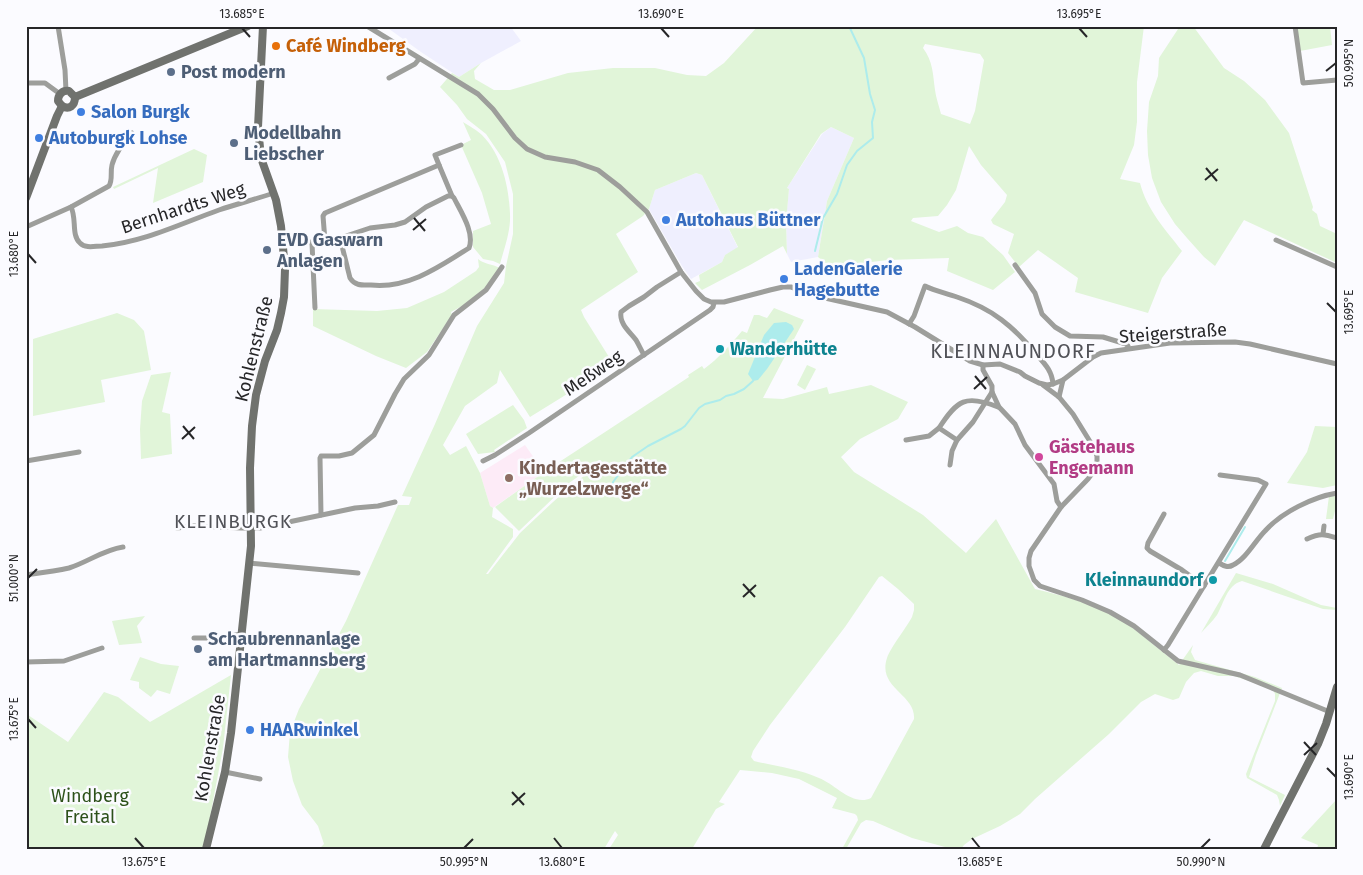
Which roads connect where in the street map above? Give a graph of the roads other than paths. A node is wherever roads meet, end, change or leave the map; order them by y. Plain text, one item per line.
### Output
1 (58, 26) edge
2 (248, 26) edge
3 (262, 26) edge
4 (368, 26) edge
5 (1295, 26) edge
6 (420, 59) junction
7 (389, 78) dead end
8 (1337, 80) edge
9 (26, 83) edge
10 (63, 93) junction
11 (75, 98) junction
12 (62, 106) junction
13 (132, 133) dead end
14 (461, 144) dead end
15 (439, 165) junction
16 (274, 193) junction
17 (452, 196) junction
18 (26, 198) edge
19 (71, 207) junction
20 (26, 227) edge
21 (340, 238) junction
22 (1276, 240) dead end
23 (325, 241) junction
24 (312, 243) junction
25 (283, 244) junction
26 (1015, 265) dead end
27 (502, 267) dead end
28 (1337, 267) edge
29 (681, 272) junction
30 (714, 303) junction
31 (315, 308) dead end
32 (909, 324) junction
33 (1128, 348) junction
34 (644, 354) junction
35 (1337, 364) edge
36 (983, 365) junction
37 (1063, 380) junction
38 (1040, 383) junction
39 (1053, 384) junction
40 (992, 392) junction
41 (1059, 397) junction
42 (986, 402) junction
43 (999, 407) junction
44 (939, 428) junction
45 (906, 440) dead end
46 (957, 440) junction
47 (79, 452) dead end
48 (26, 461) edge
49 (483, 461) dead end
50 (950, 465) dead end
51 (1220, 475) dead end
52 (1337, 492) edge
53 (395, 502) dead end
54 (1061, 507) junction
55 (1164, 514) dead end
56 (321, 515) junction
57 (1324, 526) dead end
58 (176, 528) dead end
59 (251, 528) junction
60 (1323, 534) junction
61 (1307, 538) dead end
62 (1337, 538) edge
63 (123, 547) dead end
64 (249, 563) junction
65 (1219, 563) junction
66 (358, 572) dead end
67 (26, 575) edge
68 (1204, 586) junction
69 (242, 634) junction
70 (194, 638) dead end
71 (102, 648) dead end
72 (1164, 650) junction
73 (26, 662) edge
74 (1337, 688) edge
75 (1330, 712) junction
76 (224, 772) junction
77 (260, 778) dead end
78 (206, 849) edge
79 (1264, 849) edge

1 - 10 street
2 - 11 street
3 - 16 street, Kohlenstraße
4 - 6 street
5 - 8 street
6 - 7 street
6 - 29 street
9 - 10 street
10 - 11 street
10 - 12 street
11 - 12 street
12 - 18 street
13 - 19 street
14 - 15 street
15 - 17 street
15 - 23 street
16 - 19 street, Bernhardts Weg
16 - 25 street, Kohlenstraße
17 - 21 street
17 - 21 street
19 - 20 street
21 - 23 street
22 - 28 street
23 - 24 street
24 - 25 street
24 - 31 street
25 - 59 street, Kohlenstraße
26 - 33 street
27 - 56 street
29 - 30 street
29 - 34 street
30 - 32 street, Steigerstraße
30 - 34 street, Meßweg
32 - 36 street, Steigerstraße
32 - 39 street
33 - 35 street, Steigerstraße
33 - 37 street, Steigerstraße
34 - 49 street, Meßweg
36 - 38 street, Steigerstraße
36 - 40 street
37 - 39 street, Steigerstraße
37 - 41 street
38 - 39 street, Steigerstraße
38 - 41 street
40 - 42 street
40 - 43 street
41 - 54 street
42 - 43 street
42 - 44 street
42 - 46 street
43 - 54 street
44 - 45 street
44 - 46 street
46 - 50 street
47 - 48 street
51 - 65 street
52 - 65 street
53 - 56 street
54 - 72 street
55 - 68 street
56 - 59 street
57 - 60 street
58 - 59 street
59 - 64 street, Kohlenstraße
60 - 61 street
60 - 62 street
63 - 67 street
64 - 66 street
64 - 69 street, Kohlenstraße
65 - 68 street
68 - 72 street
69 - 70 street
69 - 76 street, Kohlenstraße
71 - 73 street
72 - 75 street
74 - 75 street
75 - 79 street
76 - 77 street
76 - 78 street, Kohlenstraße

